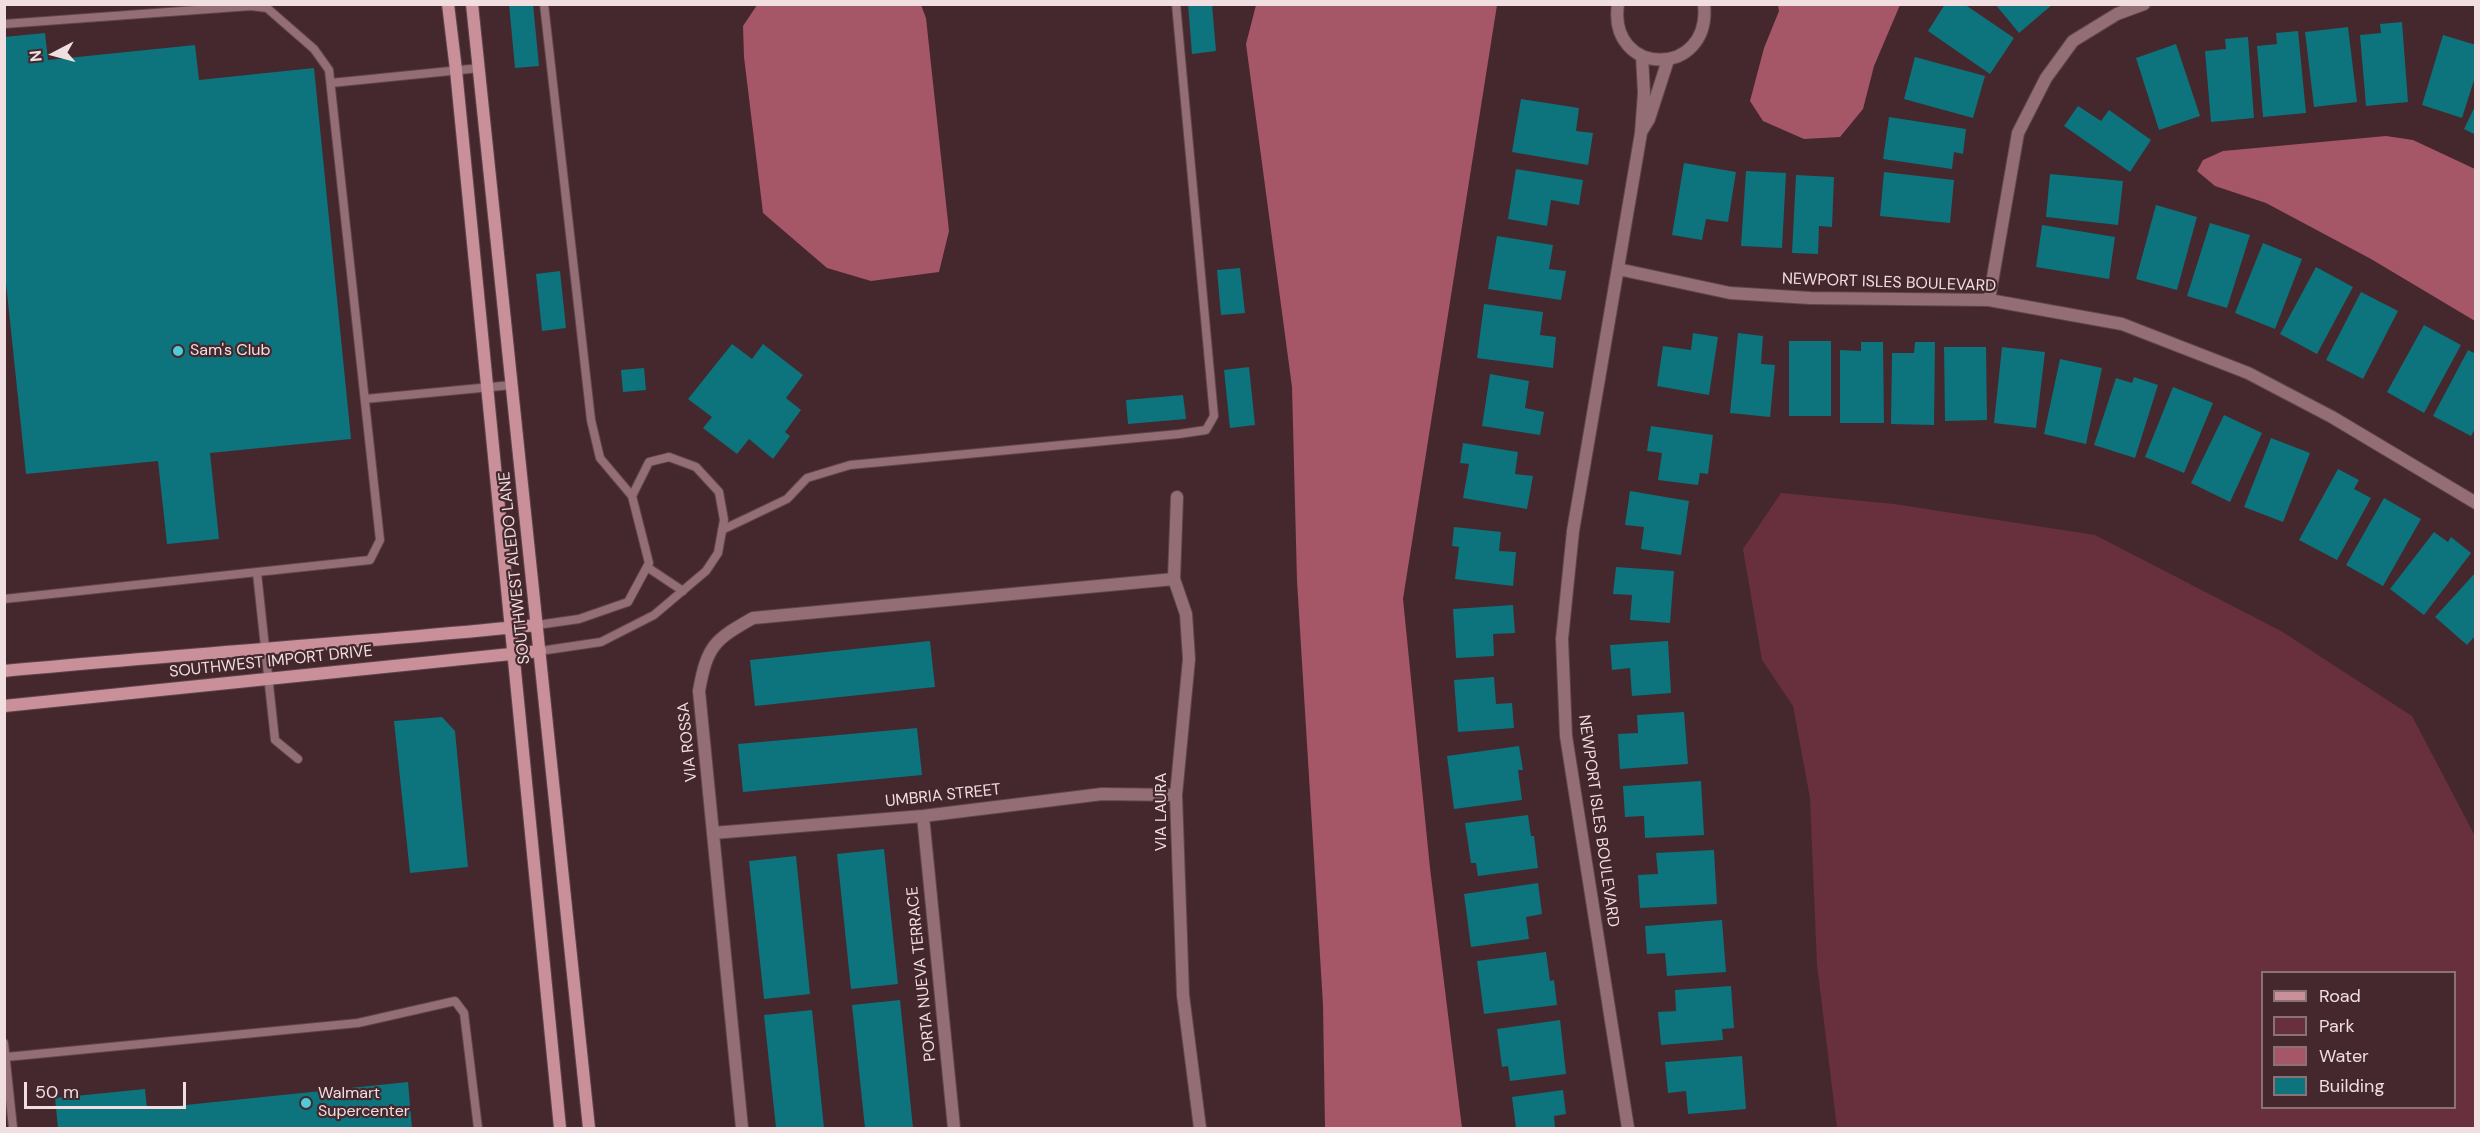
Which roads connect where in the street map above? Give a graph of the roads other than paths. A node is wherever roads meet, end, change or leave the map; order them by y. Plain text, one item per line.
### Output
1 (448, 4) edge
2 (472, 4) edge
3 (544, 4) edge
4 (1176, 4) edge
5 (1618, 4) edge
6 (1704, 4) edge
7 (2144, 4) edge
8 (4, 24) edge
9 (1642, 56) junction
10 (1668, 60) junction
11 (480, 68) junction
12 (456, 70) junction
13 (331, 83) junction
14 (1641, 133) junction
15 (1618, 269) junction
16 (1989, 300) junction
17 (512, 385) junction
18 (487, 387) junction
19 (365, 399) junction
20 (632, 496) junction
21 (1177, 497) dead end
22 (2475, 503) edge
23 (722, 530) junction
24 (647, 567) junction
25 (257, 573) junction
26 (1174, 579) junction
27 (683, 591) junction
28 (4, 599) edge
29 (537, 625) junction
30 (510, 628) junction
31 (265, 650) junction
32 (540, 651) junction
33 (513, 654) junction
34 (4, 671) edge
35 (268, 678) junction
36 (4, 706) edge
37 (298, 759) dead end
38 (1176, 795) junction
39 (923, 816) junction
40 (713, 833) junction
41 (4, 1043) edge
42 (6, 1057) junction
43 (13, 1128) edge
44 (478, 1128) edge
45 (560, 1128) edge
46 (589, 1128) edge
47 (742, 1128) edge
48 (954, 1128) edge
49 (1200, 1128) edge
50 (1628, 1128) edge

1 - 12 street, SOUTHWEST ALEDO LANE
2 - 11 street, SOUTHWEST ALEDO LANE
3 - 20 lane
4 - 23 lane
5 - 9 street
6 - 10 street
7 - 16 street
8 - 13 lane
9 - 10 street
9 - 14 street, NEWPORT ISLES BOULEVARD
10 - 14 street, NEWPORT ISLES BOULEVARD
11 - 12 lane
11 - 17 street, SOUTHWEST ALEDO LANE
12 - 13 lane
12 - 18 street, SOUTHWEST ALEDO LANE
13 - 19 lane
14 - 15 street, NEWPORT ISLES BOULEVARD
15 - 16 street, NEWPORT ISLES BOULEVARD
15 - 50 street, NEWPORT ISLES BOULEVARD
16 - 22 street, NEWPORT ISLES BOULEVARD
17 - 18 lane
17 - 29 street, SOUTHWEST ALEDO LANE
18 - 19 lane
18 - 30 street, SOUTHWEST ALEDO LANE
19 - 25 lane
20 - 23 lane
20 - 24 lane
21 - 26 street, VIA LAURA
23 - 27 lane
24 - 27 lane
24 - 29 lane
25 - 28 lane
25 - 31 lane
26 - 38 street, VIA LAURA
26 - 40 street, VIA ROSSA
27 - 32 lane
29 - 30 street, SOUTHWEST IMPORT DRIVE
29 - 32 street, SOUTHWEST ALEDO LANE
30 - 31 street, SOUTHWEST IMPORT DRIVE
30 - 33 street, SOUTHWEST ALEDO LANE
31 - 34 street, SOUTHWEST IMPORT DRIVE
31 - 35 lane
32 - 33 street, SOUTHWEST IMPORT DRIVE
32 - 46 street, SOUTHWEST ALEDO LANE
33 - 35 street, SOUTHWEST IMPORT DRIVE
33 - 45 street, SOUTHWEST ALEDO LANE
35 - 36 street, SOUTHWEST IMPORT DRIVE
35 - 37 lane
38 - 39 street, UMBRIA STREET
38 - 49 street, VIA LAURA
39 - 40 street, UMBRIA STREET
39 - 48 street, PORTA NUEVA TERRACE
40 - 47 street, VIA ROSSA
41 - 42 lane
42 - 43 lane
42 - 44 lane

